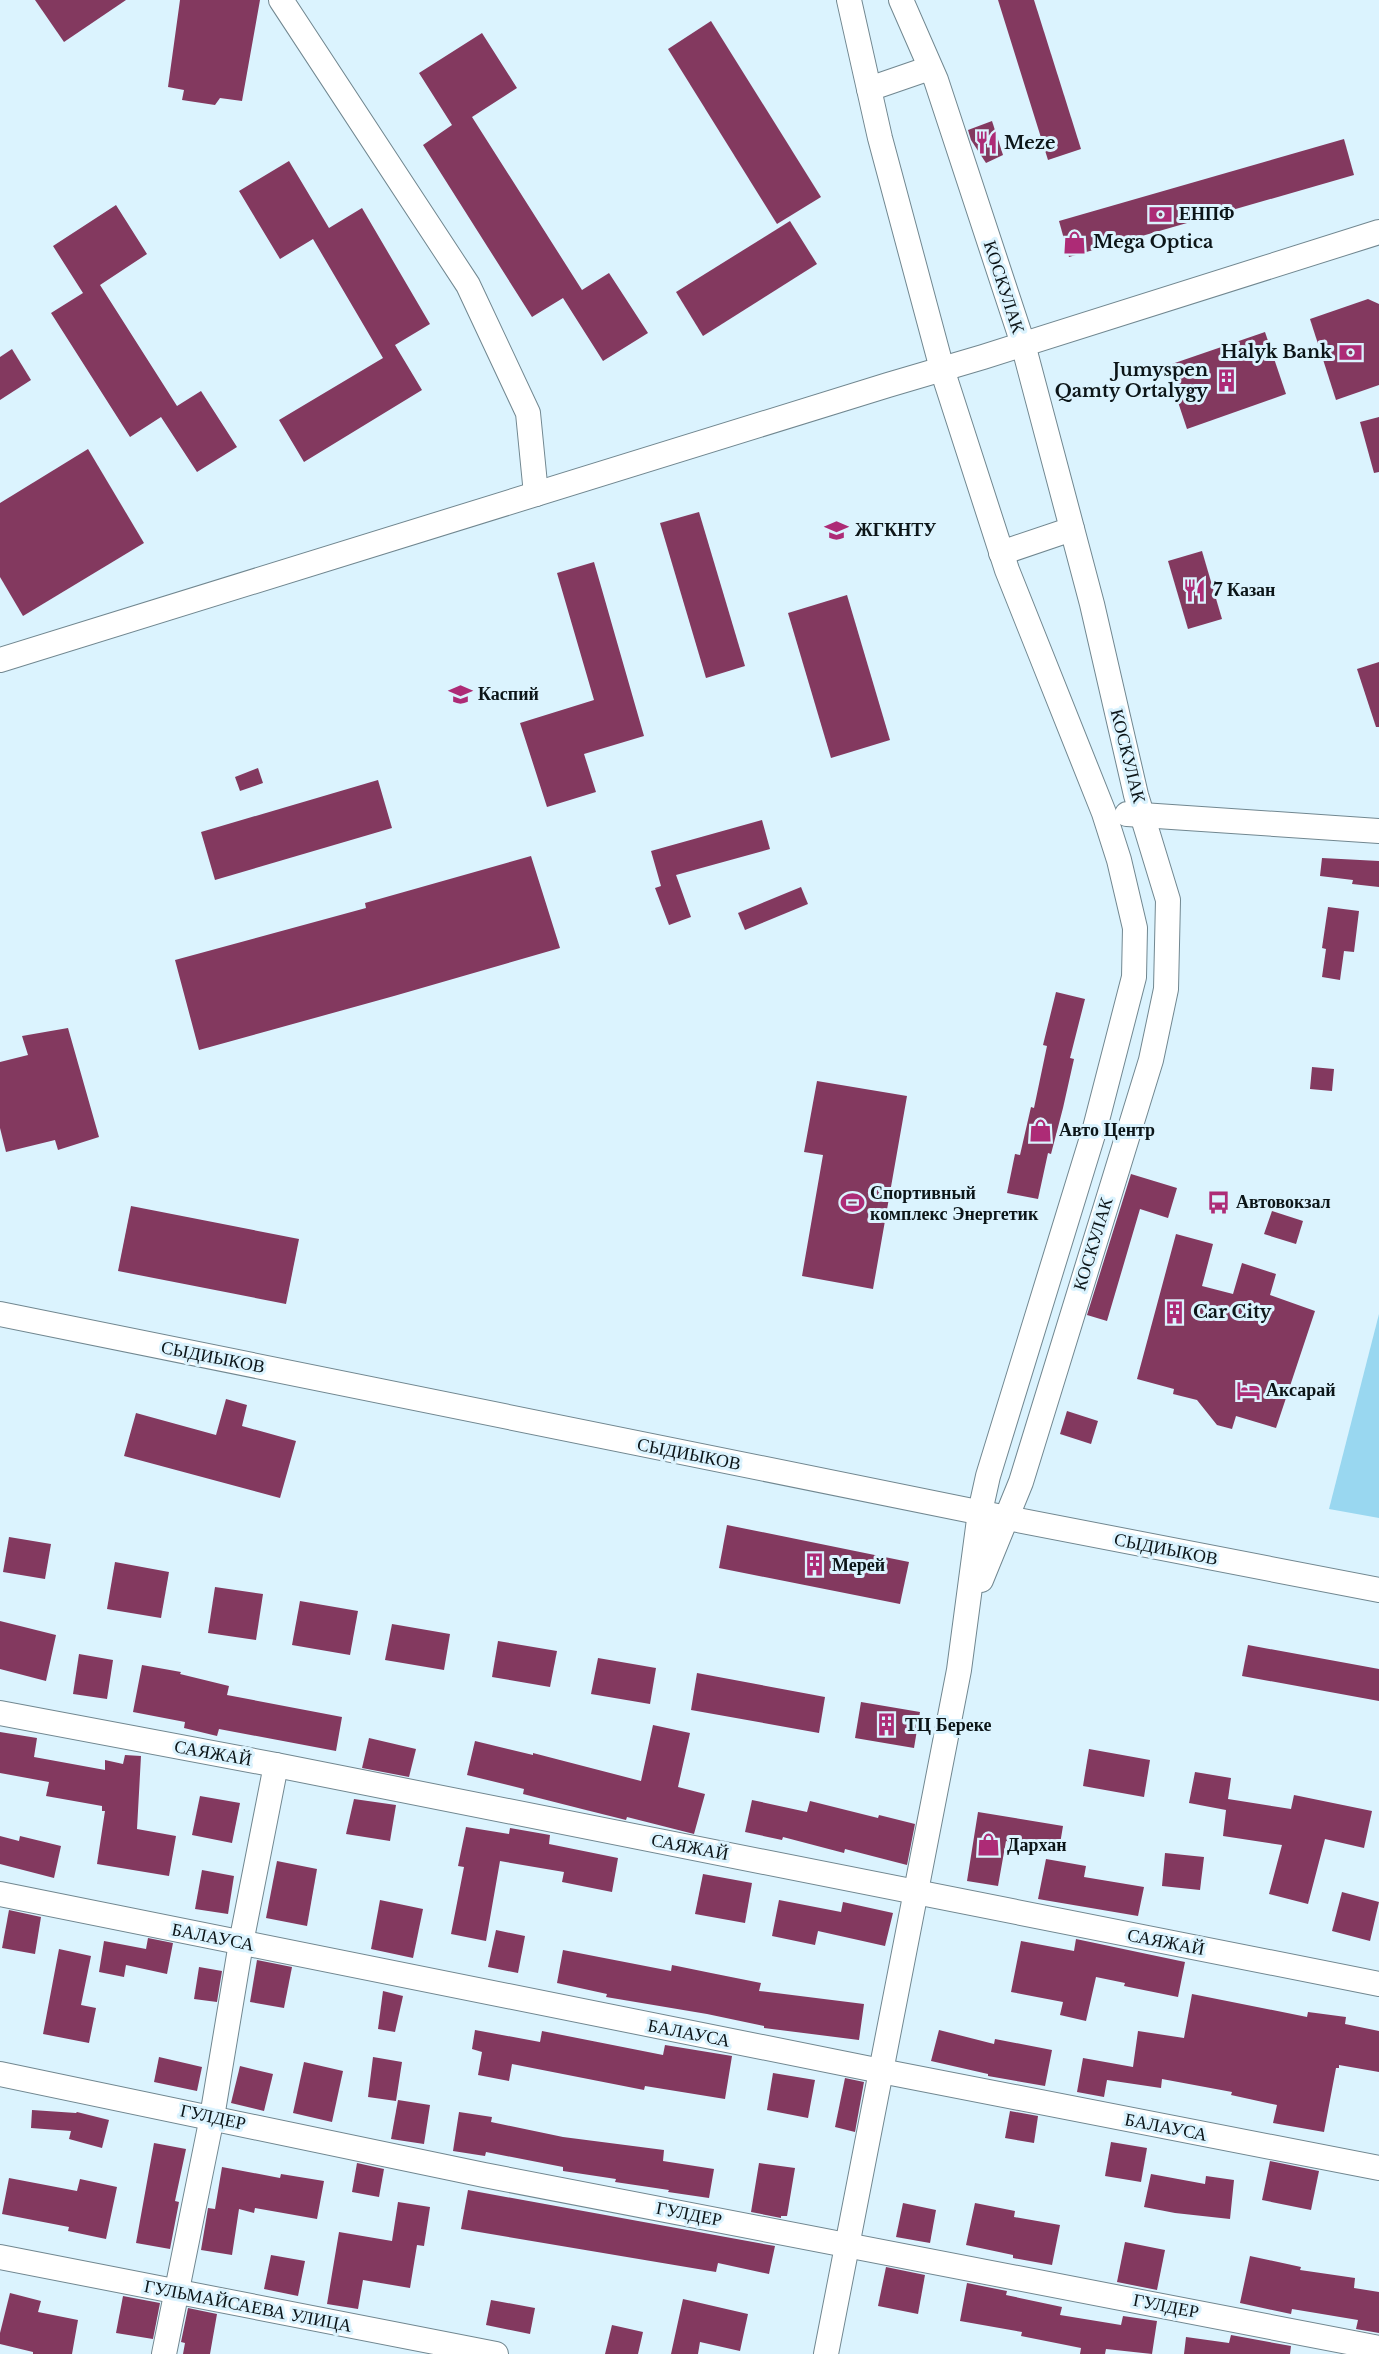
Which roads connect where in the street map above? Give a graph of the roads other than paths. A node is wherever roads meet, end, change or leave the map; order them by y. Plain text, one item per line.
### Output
1 (281, 0) edge
2 (849, 0) edge
3 (901, 0) edge
4 (930, 68) junction
5 (869, 89) junction
6 (1379, 232) edge
7 (1023, 344) junction
8 (942, 369) junction
9 (536, 494) junction
10 (1072, 529) junction
11 (1001, 553) junction
12 (0, 660) edge
13 (1104, 813) junction
14 (1142, 815) junction
15 (1379, 831) edge
16 (0, 1314) edge
17 (980, 1512) junction
18 (1007, 1518) junction
19 (1379, 1590) edge
20 (963, 1646) junction
21 (0, 1713) edge
22 (276, 1765) junction
23 (916, 1893) junction
24 (0, 1894) edge
25 (241, 1943) junction
26 (1379, 1984) edge
27 (881, 2071) junction
28 (0, 2074) edge
29 (212, 2117) junction
30 (1379, 2168) edge
31 (847, 2244) junction
32 (0, 2257) edge
33 (177, 2291) junction
34 (1379, 2348) edge
35 (164, 2354) edge
36 (496, 2354) edge
37 (826, 2354) edge

1 - 9 street
2 - 5 street, КОСКУЛАК
3 - 4 street, КОСКУЛАК
4 - 5 street
4 - 7 street, КОСКУЛАК
5 - 8 street, КОСКУЛАК
6 - 7 street
7 - 8 street
7 - 10 street, КОСКУЛАК
8 - 9 street
8 - 11 street, КОСКУЛАК
9 - 12 street
10 - 11 street
10 - 14 street, КОСКУЛАК
11 - 13 street, КОСКУЛАК
13 - 14 street
13 - 17 street, КОСКУЛАК
14 - 15 street
14 - 18 street, КОСКУЛАК
16 - 17 street, СЫДИЫКОВ
17 - 18 street, СЫДИЫКОВ
17 - 20 street, КОСКУЛАК
18 - 19 street, СЫДИЫКОВ
18 - 20 street, КОСКУЛАК
20 - 23 street
21 - 22 street, САЯЖАЙ
22 - 23 street, САЯЖАЙ
22 - 25 street
23 - 26 street, САЯЖАЙ
23 - 27 street
24 - 25 street, БАЛАУСА
25 - 27 street, БАЛАУСА
25 - 29 street
27 - 30 street, БАЛАУСА
27 - 31 street
28 - 29 street, ГУЛДЕР
29 - 31 street, ГУЛДЕР
29 - 33 street
31 - 34 street, ГУЛДЕР
31 - 37 street
32 - 33 street, ГУЛЬМАЙСАЕВА УЛИЦА
33 - 35 street
33 - 36 street, ГУЛЬМАЙСАЕВА УЛИЦА

